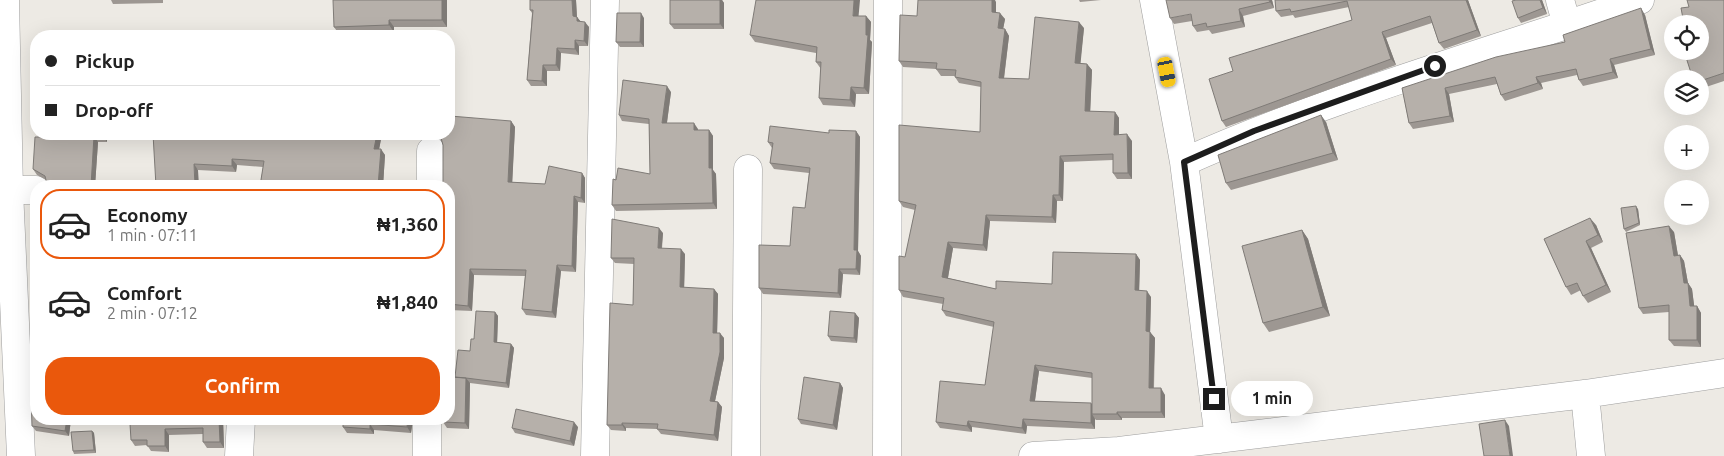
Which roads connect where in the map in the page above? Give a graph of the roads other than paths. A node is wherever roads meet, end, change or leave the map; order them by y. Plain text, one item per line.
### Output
1 (5, 0) edge
2 (605, 0) edge
3 (888, 0) edge
4 (1154, 0) edge
5 (1640, 0) edge
6 (1564, 12) edge
7 (431, 151) dead end
8 (1184, 162) junction
9 (748, 169) dead end
10 (6, 177) edge
11 (430, 180) edge
12 (30, 187) edge
13 (1724, 373) edge
14 (1585, 394) junction
15 (241, 425) edge
16 (427, 425) edge
17 (1219, 439) junction
18 (1118, 454) edge
19 (21, 456) edge
20 (239, 456) edge
21 (427, 456) edge
22 (595, 456) edge
23 (746, 456) edge
24 (887, 456) edge
25 (1033, 456) edge
26 (1591, 456) edge

1 - 10 street
2 - 22 street
3 - 24 street
4 - 8 street
5 - 6 street
6 - 8 street
7 - 11 street
8 - 17 street
9 - 23 street
10 - 12 street
10 - 19 street
13 - 14 street
14 - 17 street
14 - 26 street
15 - 20 street
16 - 21 street
17 - 18 street
18 - 25 street

